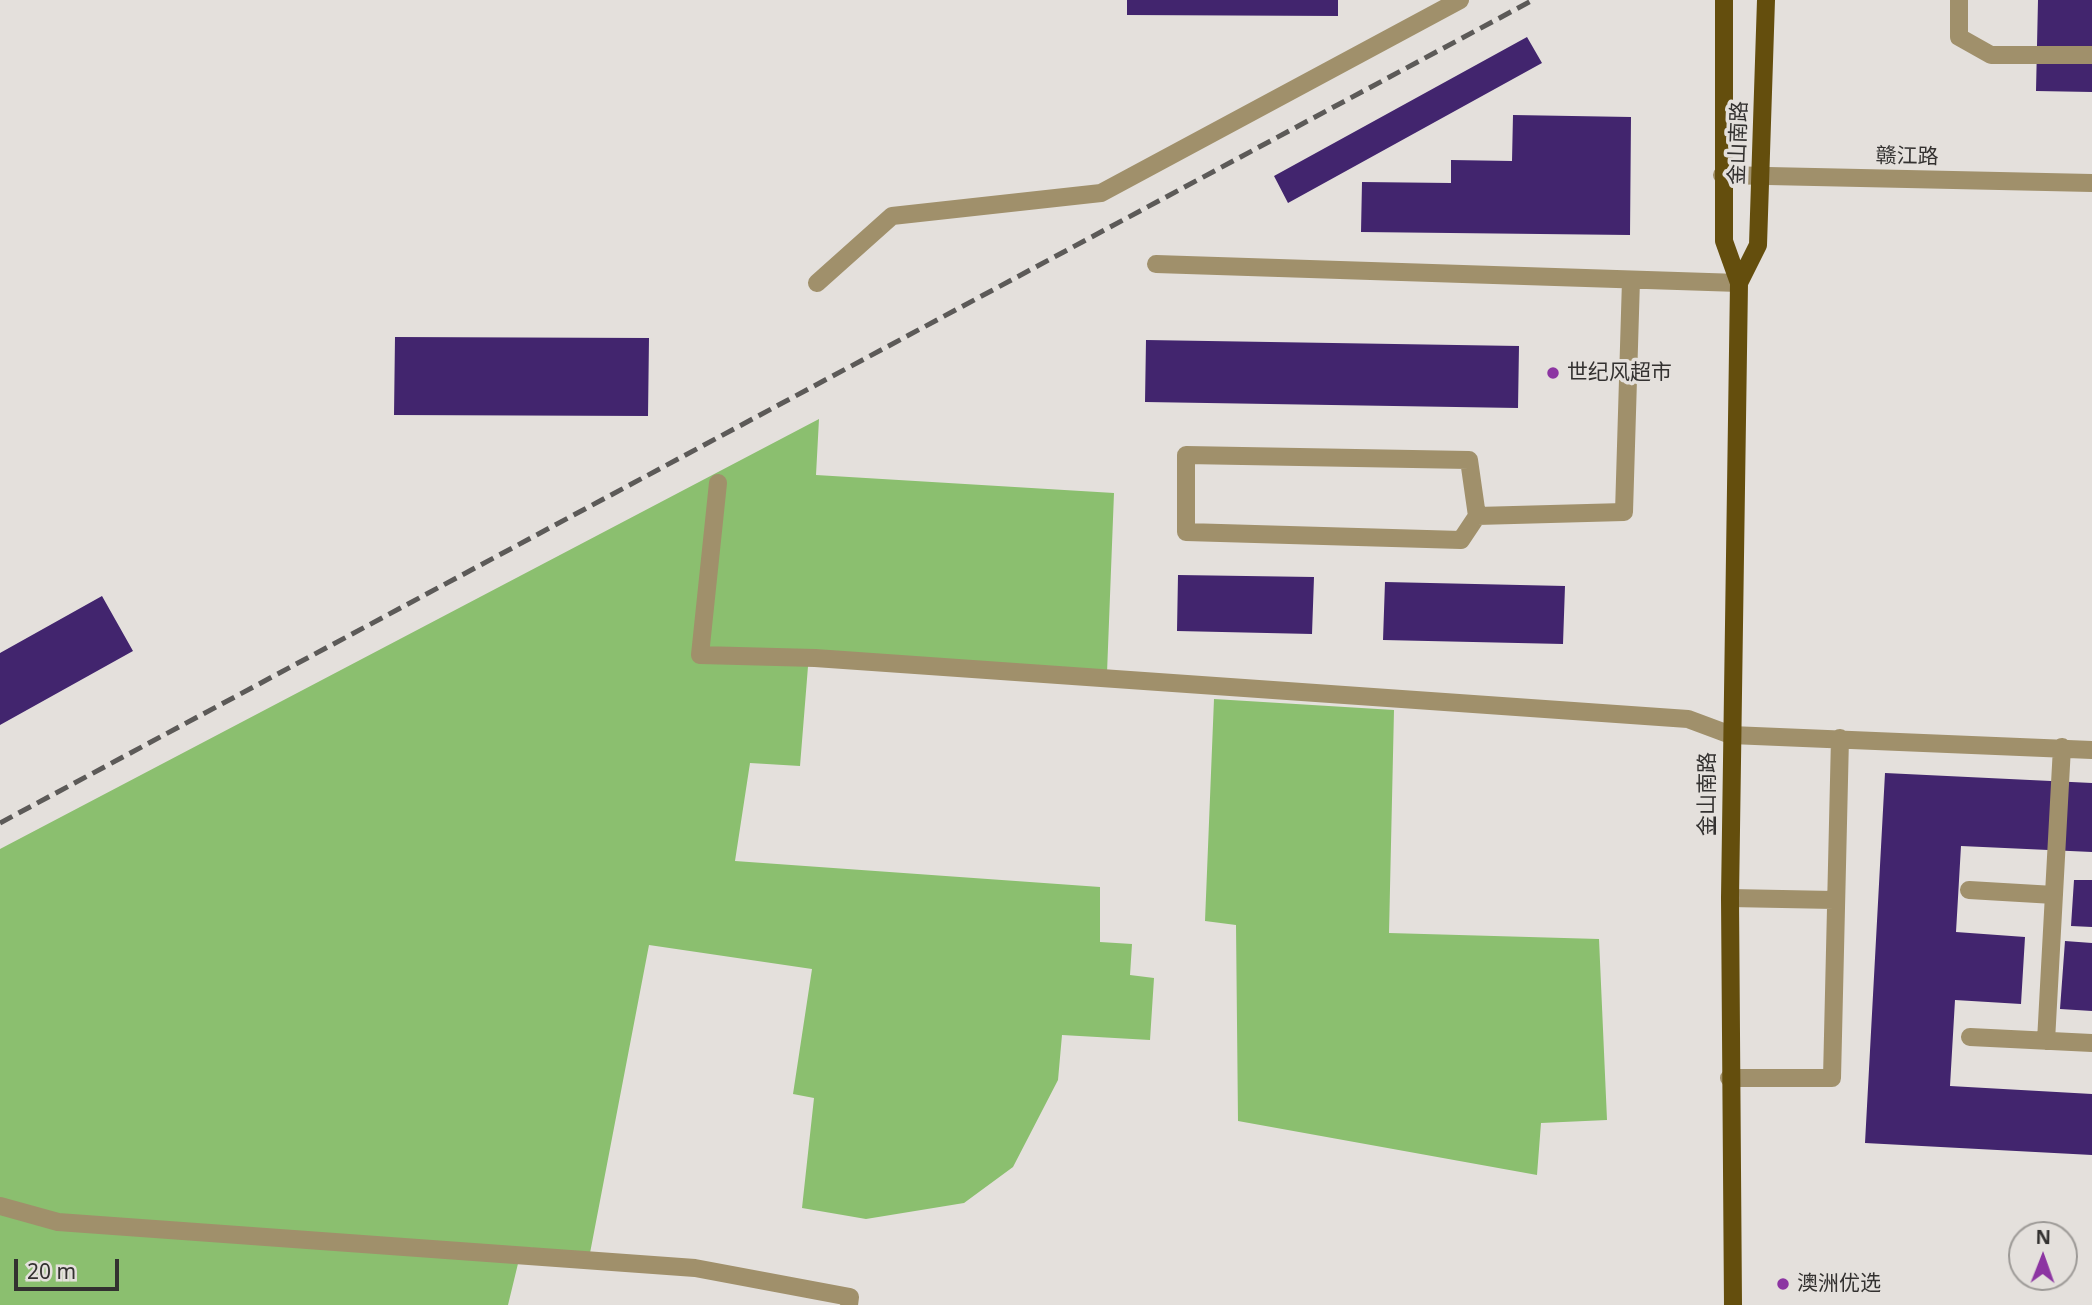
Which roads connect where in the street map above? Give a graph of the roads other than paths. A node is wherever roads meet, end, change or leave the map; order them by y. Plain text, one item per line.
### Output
1 (1460, 0) edge
2 (1724, 0) edge
3 (1766, 0) edge
4 (1959, 0) edge
5 (2092, 55) edge
6 (1722, 175) junction
7 (1761, 176) junction
8 (2092, 183) edge
9 (1156, 264) dead end
10 (1632, 280) junction
11 (1740, 283) junction
12 (817, 284) dead end
13 (718, 483) dead end
14 (1477, 516) junction
15 (1731, 735) junction
16 (1840, 738) junction
17 (2062, 747) junction
18 (2092, 750) edge
19 (1969, 890) dead end
20 (2054, 895) junction
21 (1730, 898) junction
22 (1834, 900) junction
23 (1970, 1037) dead end
24 (2046, 1041) junction
25 (2092, 1043) edge
26 (1730, 1078) junction
27 (0, 1206) edge
28 (849, 1305) edge
29 (1733, 1305) edge

1 - 12 street
2 - 6 main road, 金山南路
3 - 7 main road, 金山南路
4 - 5 street
6 - 7 street, 赣江路
6 - 11 main road, 金山南路
7 - 8 street, 赣江路
7 - 11 main road, 金山南路
9 - 10 street
10 - 11 street
10 - 14 street
11 - 15 main road, 金山南路
13 - 15 street
14 - 14 street
15 - 16 street
15 - 21 main road, 金山南路
16 - 17 street
16 - 22 street
17 - 18 street
17 - 20 street
19 - 20 street
20 - 24 street
21 - 22 street
21 - 26 main road, 金山南路
22 - 26 street
23 - 24 street
24 - 25 street
26 - 29 main road, 金山南路
27 - 28 street

